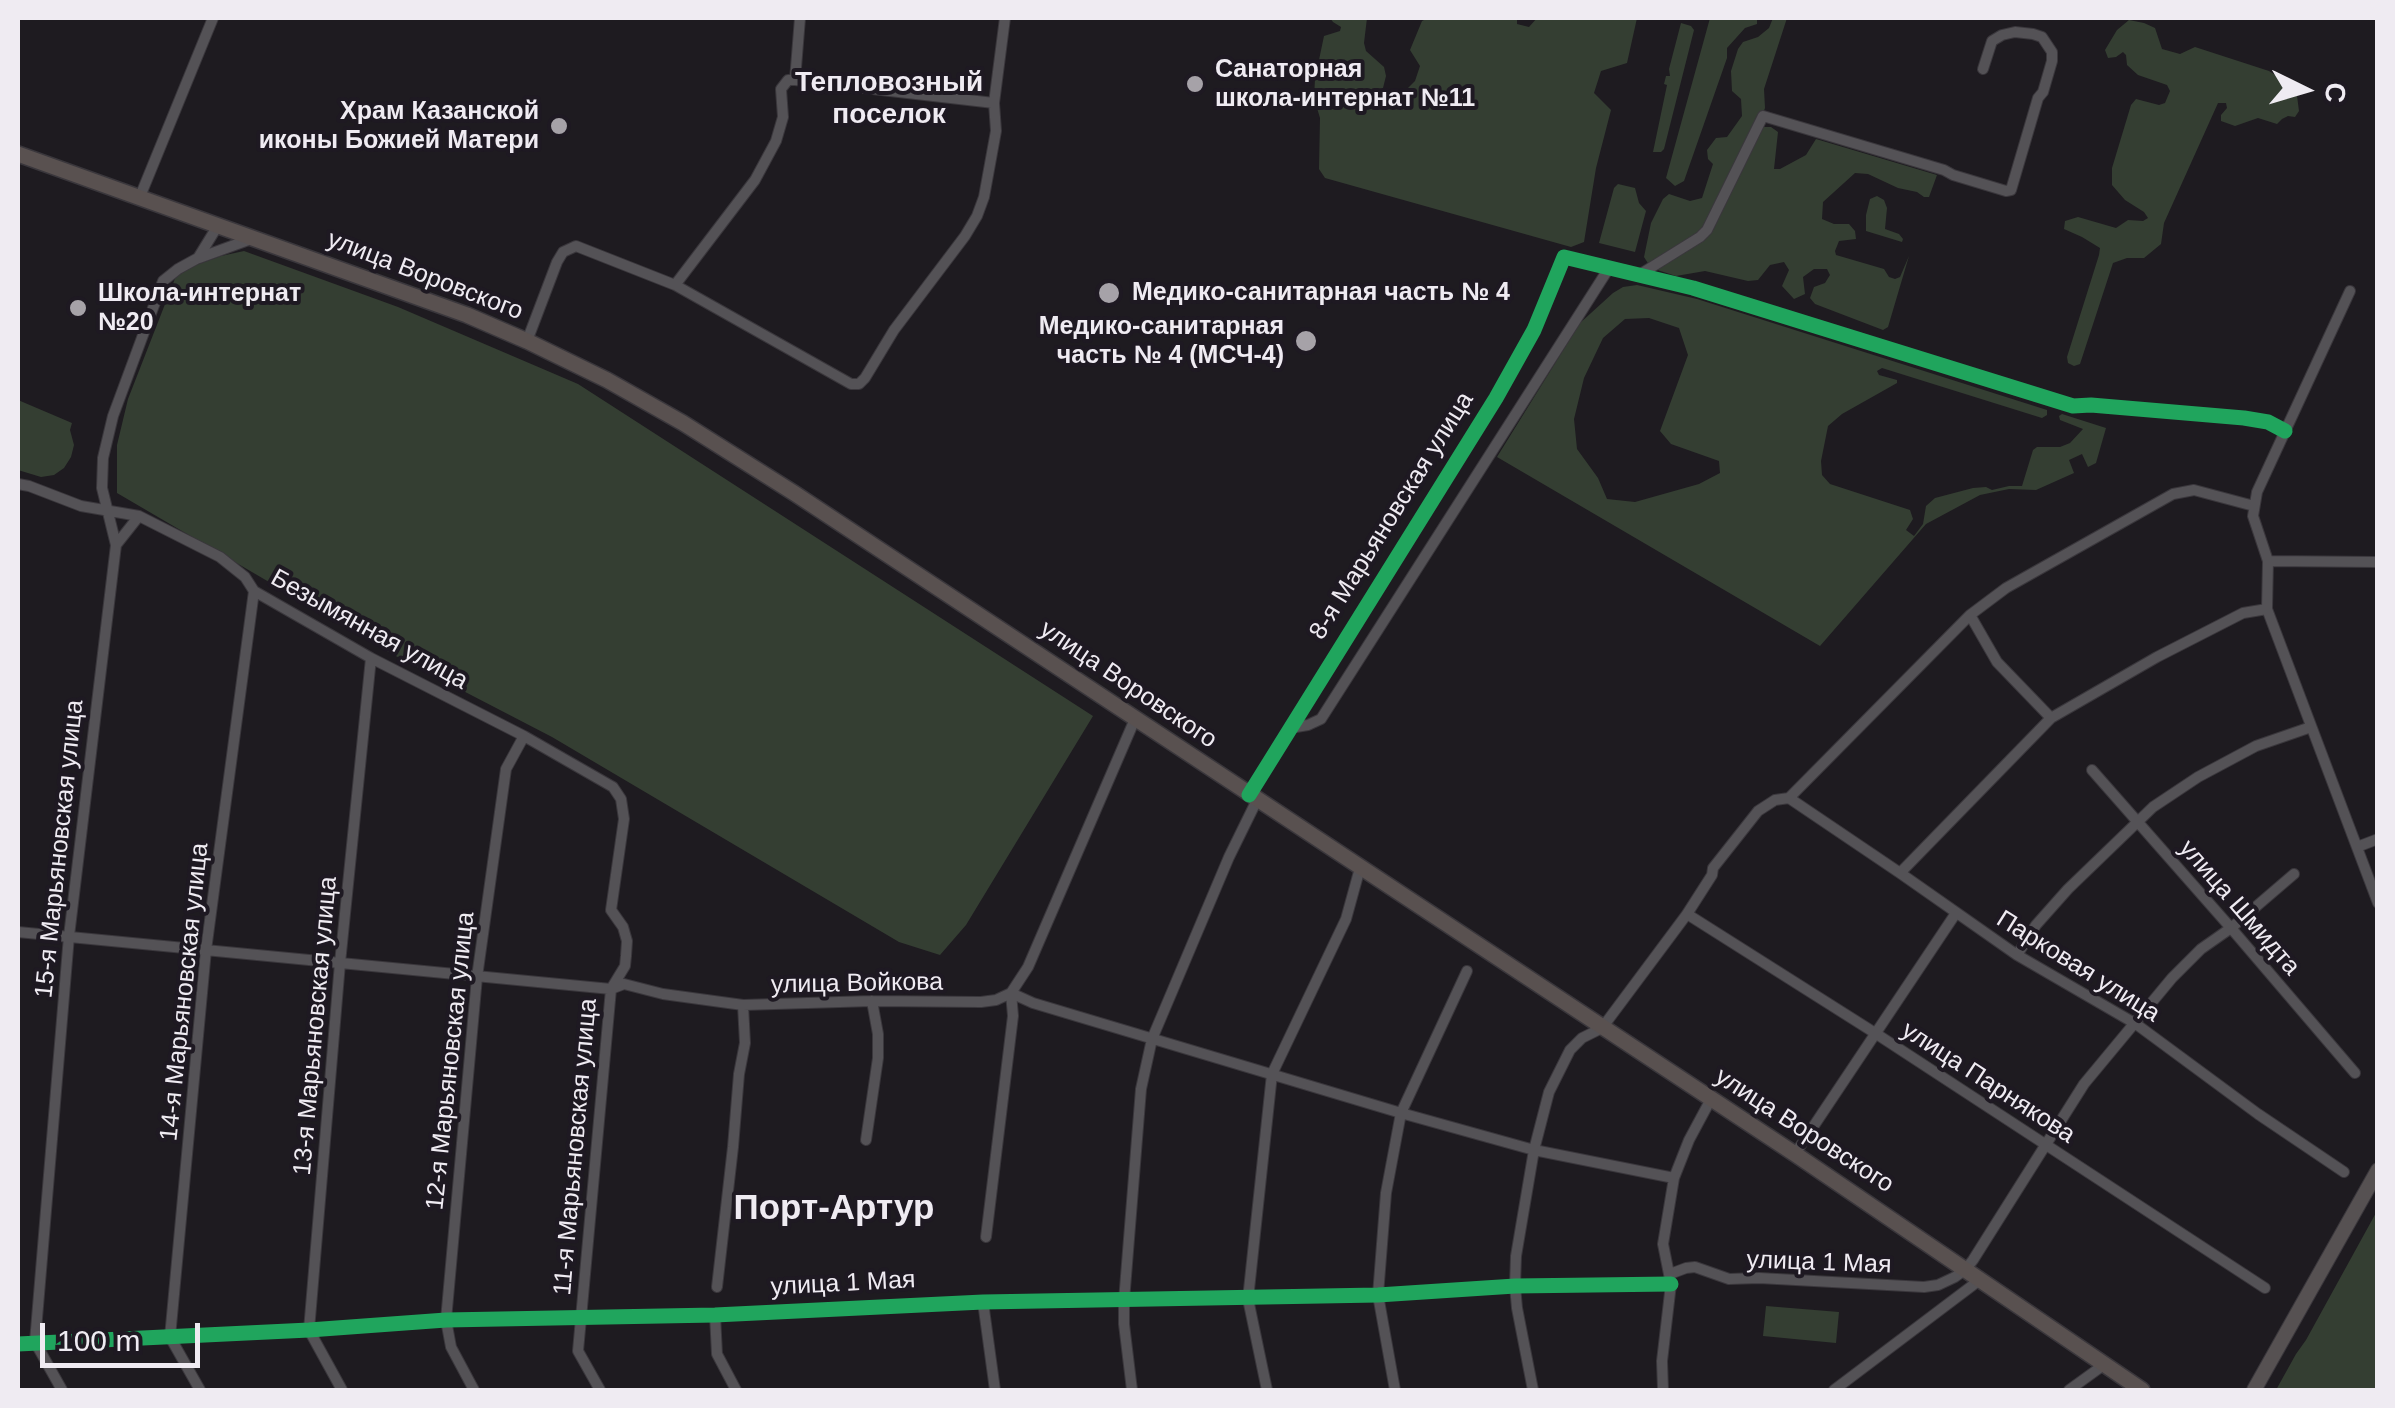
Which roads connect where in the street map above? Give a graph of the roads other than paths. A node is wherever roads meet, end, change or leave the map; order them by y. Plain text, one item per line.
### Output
1 (213, 18) edge
2 (800, 18) edge
3 (1005, 18) edge
4 (1983, 68) dead end
5 (795, 80) junction
6 (994, 103) junction
7 (18, 154) edge
8 (139, 198) junction
9 (217, 227) junction
10 (251, 239) junction
11 (198, 258) junction
12 (1609, 268) junction
13 (1639, 275) junction
14 (675, 285) junction
15 (2350, 291) dead end
16 (527, 341) junction
17 (2286, 431) junction
18 (18, 484) edge
19 (2254, 506) junction
20 (107, 512) junction
21 (140, 516) junction
22 (116, 545) junction
23 (2268, 561) junction
24 (2378, 562) edge
25 (254, 591) junction
26 (2267, 610) junction
27 (1970, 615) junction
28 (371, 658) junction
29 (2051, 718) junction
30 (1134, 719) junction
31 (2311, 727) junction
32 (1290, 728) junction
33 (524, 736) junction
34 (2092, 770) dead end
35 (1253, 797) junction
36 (1789, 798) junction
37 (624, 819) joint
38 (2136, 822) junction
39 (2378, 839) edge
40 (2357, 847) junction
41 (1360, 868) junction
42 (1900, 872) junction
43 (2294, 874) dead end
44 (2378, 904) edge
45 (1956, 913) junction
46 (1687, 914) junction
47 (2231, 928) junction
48 (18, 932) edge
49 (68, 936) junction
50 (206, 950) junction
51 (2016, 955) junction
52 (340, 963) junction
53 (624, 966) junction
54 (1466, 970) dead end
55 (476, 977) junction
56 (634, 986) junction
57 (611, 989) junction
58 (1011, 993) junction
59 (872, 1001) junction
60 (742, 1005) junction
61 (2136, 1024) junction
62 (1602, 1028) junction
63 (1875, 1033) junction
64 (1152, 1039) junction
65 (2354, 1073) dead end
66 (1272, 1074) junction
67 (1711, 1099) junction
68 (1401, 1113) junction
69 (866, 1140) dead end
70 (2045, 1146) junction
71 (1534, 1150) junction
72 (1795, 1154) junction
73 (2378, 1170) edge
74 (2344, 1172) dead end
75 (1674, 1178) junction
76 (986, 1237) dead end
77 (1966, 1269) junction
78 (1670, 1278) junction
79 (1981, 1279) junction
80 (1515, 1286) junction
81 (717, 1287) dead end
82 (2265, 1288) dead end
83 (1378, 1295) junction
84 (1248, 1298) junction
85 (1124, 1301) junction
86 (982, 1302) junction
87 (715, 1315) junction
88 (580, 1317) junction
89 (446, 1320) junction
90 (310, 1330) junction
91 (170, 1337) junction
92 (35, 1342) junction
93 (18, 1344) edge
94 (2105, 1364) junction
95 (62, 1390) edge
96 (200, 1390) edge
97 (342, 1390) edge
98 (474, 1390) edge
99 (600, 1390) edge
100 (736, 1390) edge
101 (995, 1390) edge
102 (1132, 1390) edge
103 (1267, 1390) edge
104 (1396, 1390) edge
105 (1534, 1390) edge
106 (1663, 1390) edge
107 (1834, 1390) edge
108 (2069, 1390) edge
109 (2142, 1390) edge
110 (2254, 1390) edge

1 - 8 street
2 - 5 street
3 - 6 street
4 - 13 street
5 - 6 street
5 - 14 street
6 - 14 street
7 - 8 main road, улица Воровского
8 - 9 main road, улица Воровского
9 - 10 main road, улица Воровского
9 - 11 street
10 - 11 street
10 - 16 main road, улица Воровского
11 - 20 street, 15-я Марьяновская улица
12 - 13 street
12 - 32 street, 8-я Марьяновская улица
12 - 32 street, 8-я Марьяновская улица
13 - 17 street
14 - 16 street
15 - 17 street
16 - 30 main road, улица Воровского
17 - 19 street
18 - 20 street, Безымянная улица
19 - 23 street
19 - 27 street
20 - 21 street, Безымянная улица
20 - 22 street, 15-я Марьяновская улица
21 - 22 street
21 - 25 street, Безымянная улица
22 - 49 street, 15-я Марьяновская улица
23 - 24 street
23 - 26 street
25 - 28 street, Безымянная улица
25 - 50 street, 14-я Марьяновская улица
26 - 29 street
26 - 31 street
27 - 29 street
27 - 36 street
28 - 33 street, Безымянная улица
28 - 52 street, 13-я Марьяновская улица
29 - 42 street
30 - 35 main road, улица Воровского
30 - 58 street
31 - 38 street
31 - 40 street
32 - 35 street, 8-я Марьяновская улица
33 - 37 street, Безымянная улица
33 - 55 street, 12-я Марьяновская улица
34 - 38 street, улица Шмидта
35 - 41 main road, улица Воровского
35 - 64 street, 8-я Марьяновская улица
36 - 42 street, Парковая улица
36 - 46 street
37 - 53 street, 11-я Марьяновская улица
38 - 47 street, улица Шмидта
38 - 51 street
39 - 40 street
40 - 44 street
41 - 62 main road, улица Воровского
41 - 66 street
42 - 45 street, Парковая улица
43 - 47 street
45 - 51 street, Парковая улица
45 - 63 street
46 - 62 street
46 - 63 street, улица Парнякова
47 - 61 street
47 - 65 street, улица Шмидта
48 - 49 street, улица Войкова
49 - 50 street, улица Войкова
49 - 92 street, 15-я Марьяновская улица
50 - 52 street, улица Войкова
50 - 91 street, 14-я Марьяновская улица
51 - 61 street, Парковая улица
52 - 55 street, улица Войкова
52 - 90 street, 13-я Марьяновская улица
53 - 56 street, 11-я Марьяновская улица
53 - 57 street, 11-я Марьяновская улица
54 - 68 street
55 - 57 street, улица Войкова
55 - 89 street, 12-я Марьяновская улица
56 - 57 street, улица Войкова
56 - 60 street, улица Войкова
57 - 88 street, 11-я Марьяновская улица
58 - 59 street, улица Войкова
58 - 64 street
58 - 76 street
59 - 60 street, улица Войкова
59 - 69 street
60 - 81 street
61 - 70 street
61 - 74 street, Парковая улица
62 - 67 main road, улица Воровского
62 - 71 street
63 - 70 street, улица Парнякова
63 - 72 street
64 - 66 street
64 - 85 street, 8-я Марьяновская улица
66 - 68 street
66 - 84 street
67 - 72 main road, улица Воровского
67 - 75 street
68 - 71 street
68 - 83 street
70 - 77 street
70 - 82 street, улица Парнякова
71 - 75 street
71 - 80 street
72 - 77 main road, улица Воровского
73 - 110 main road
75 - 78 street
77 - 78 street, улица 1 Мая
77 - 79 main road, улица Воровского
78 - 80 street, улица 1 Мая
78 - 106 street
79 - 94 main road, улица Воровского
79 - 107 street
80 - 83 street, улица 1 Мая
80 - 105 street
83 - 84 street, улица 1 Мая
83 - 104 street
84 - 85 street, улица 1 Мая
84 - 103 street
85 - 86 street, улица 1 Мая
85 - 102 street, 8-я Марьяновская улица
86 - 87 street, улица 1 Мая
86 - 101 street
87 - 88 street, улица 1 Мая
87 - 100 street
88 - 89 street, улица 1 Мая
88 - 99 street, 11-я Марьяновская улица
89 - 90 street, улица 1 Мая
89 - 98 street, 12-я Марьяновская улица
90 - 91 street, улица 1 Мая
90 - 97 street
91 - 92 street, улица 1 Мая
91 - 96 street
92 - 93 street, улица 1 Мая
92 - 95 street
94 - 108 street
94 - 109 main road, улица Воровского

